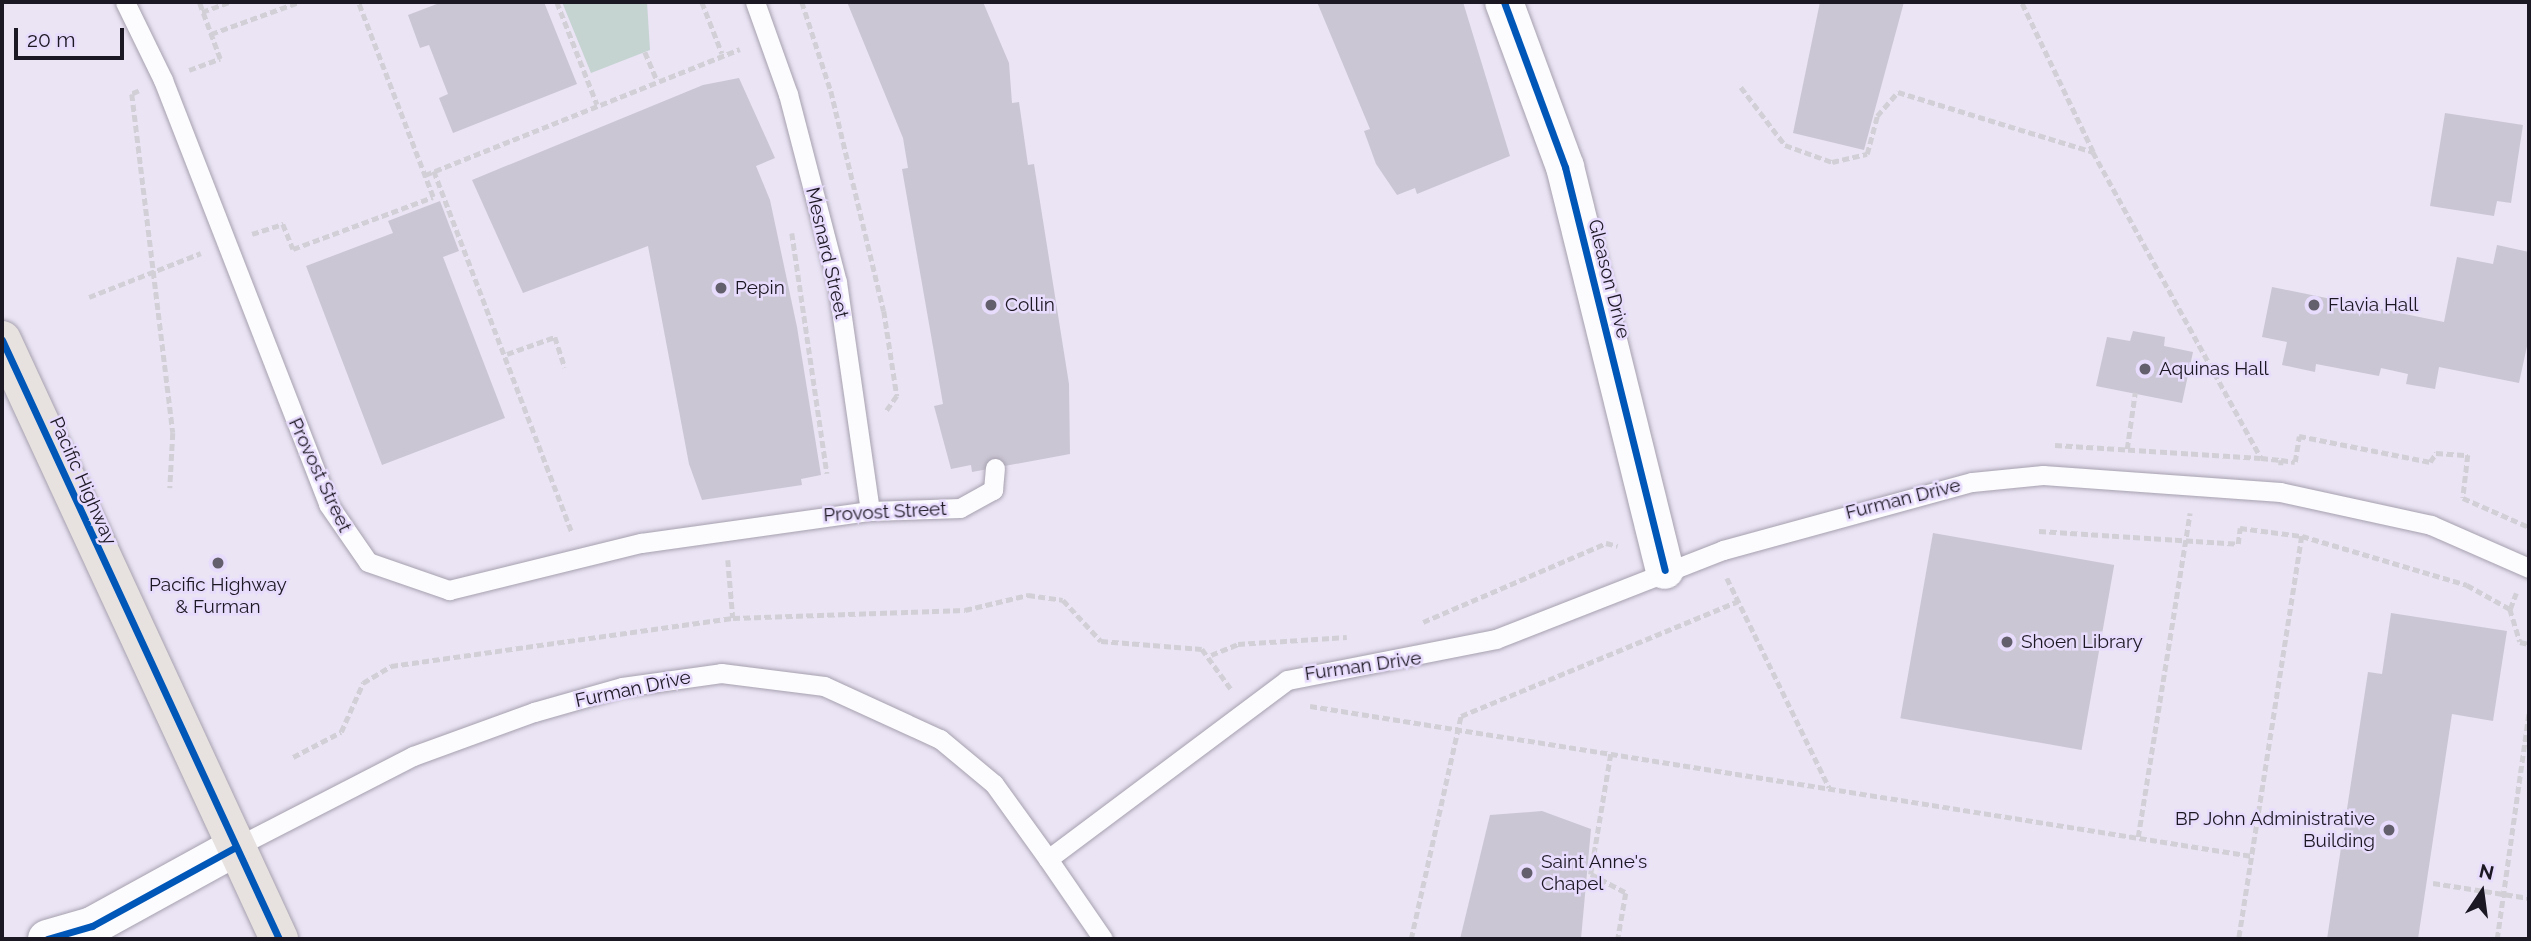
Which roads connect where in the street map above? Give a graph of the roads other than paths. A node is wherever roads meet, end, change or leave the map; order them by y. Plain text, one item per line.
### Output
1 (125, 2) edge
2 (755, 2) edge
3 (1504, 2) edge
4 (2, 340) edge
5 (995, 468) dead end
6 (870, 510) junction
7 (2529, 568) edge
8 (1665, 570) junction
9 (234, 848) junction
10 (1048, 859) junction
11 (47, 939) edge
12 (279, 939) edge
13 (1103, 939) edge

1 - 6 lane, Provost Street
2 - 6 lane, Mesnard Street
3 - 8 street, Gleason Drive
4 - 9 main road, Pacific Highway
5 - 6 lane, Provost Street
7 - 8 lane, Furman Drive
8 - 10 lane, Furman Drive
9 - 10 lane, Furman Drive
9 - 11 street
9 - 12 main road, Pacific Highway
10 - 13 lane

